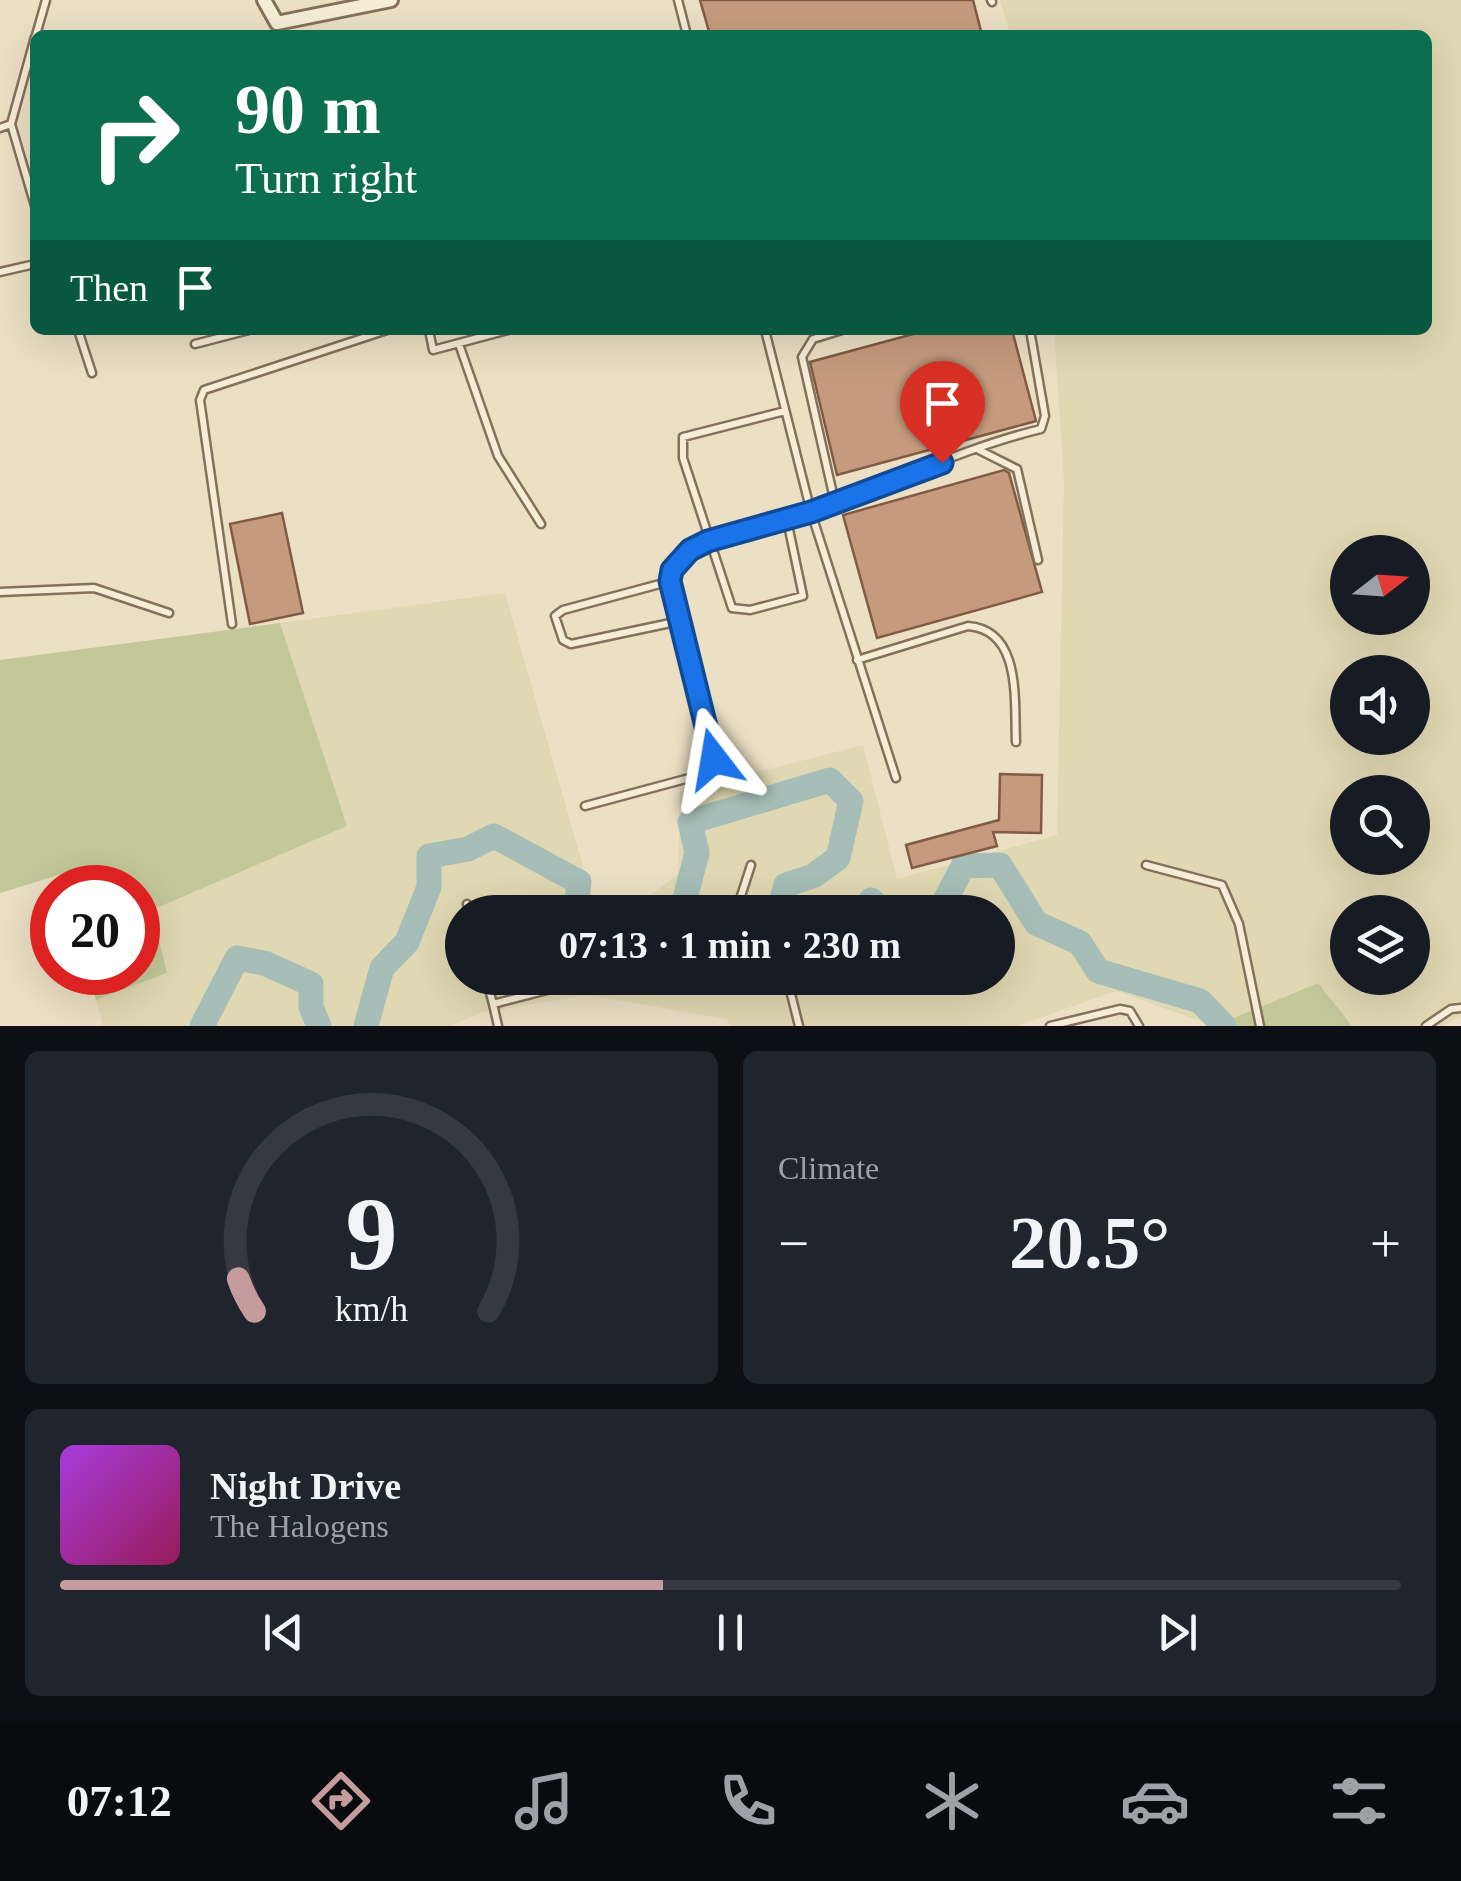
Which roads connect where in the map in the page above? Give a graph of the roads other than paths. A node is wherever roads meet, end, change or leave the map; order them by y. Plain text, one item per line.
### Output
1 (46, 0) edge
2 (264, 0) edge
3 (392, 0) edge
4 (678, 0) edge
5 (37, 30) edge
6 (686, 30) edge
7 (30, 54) edge
8 (11, 124) junction
9 (0, 128) edge
10 (30, 189) edge
11 (30, 265) edge
12 (0, 272) edge
13 (80, 335) edge
14 (230, 335) edge
15 (372, 335) edge
16 (430, 335) edge
17 (490, 335) edge
18 (766, 335) edge
19 (810, 335) edge
20 (1031, 335) edge
21 (195, 344) dead end
22 (459, 344) junction
23 (92, 372) dead end
24 (785, 411) junction
25 (978, 450) junction
26 (834, 503) junction
27 (811, 512) junction
28 (787, 520) junction
29 (541, 524) dead end
30 (708, 541) junction
31 (1038, 560) dead end
32 (670, 581) junction
33 (0, 592) edge
34 (169, 613) dead end
35 (680, 621) junction
36 (232, 624) dead end
37 (857, 660) junction
38 (1016, 742) dead end
39 (896, 778) dead end
40 (585, 806) dead end
41 (751, 865) dead end
42 (1146, 865) dead end
43 (741, 895) edge
44 (491, 995) edge
45 (529, 995) edge
46 (791, 995) edge
47 (494, 1004) junction
48 (1461, 1008) edge
49 (498, 1026) edge
50 (798, 1026) edge
51 (1050, 1026) edge
52 (1138, 1026) edge
53 (1260, 1026) edge
54 (1426, 1026) edge

1 - 5 lane
2 - 3 street
4 - 6 lane
7 - 8 lane
8 - 9 lane
8 - 10 lane
11 - 12 lane
13 - 23 lane
14 - 21 lane
15 - 36 lane
16 - 22 lane
17 - 22 lane
18 - 24 lane
19 - 26 lane
20 - 25 lane
22 - 29 lane
24 - 27 lane
24 - 30 lane
25 - 26 lane
25 - 31 lane
26 - 27 lane
27 - 28 lane
27 - 37 lane
28 - 30 lane
28 - 30 lane
30 - 32 lane
32 - 35 lane
32 - 35 lane
33 - 34 lane
35 - 40 lane
37 - 38 lane
37 - 39 lane
41 - 43 lane
42 - 53 lane
44 - 47 lane
45 - 47 lane
46 - 50 lane
47 - 49 lane
48 - 54 lane
51 - 52 lane

